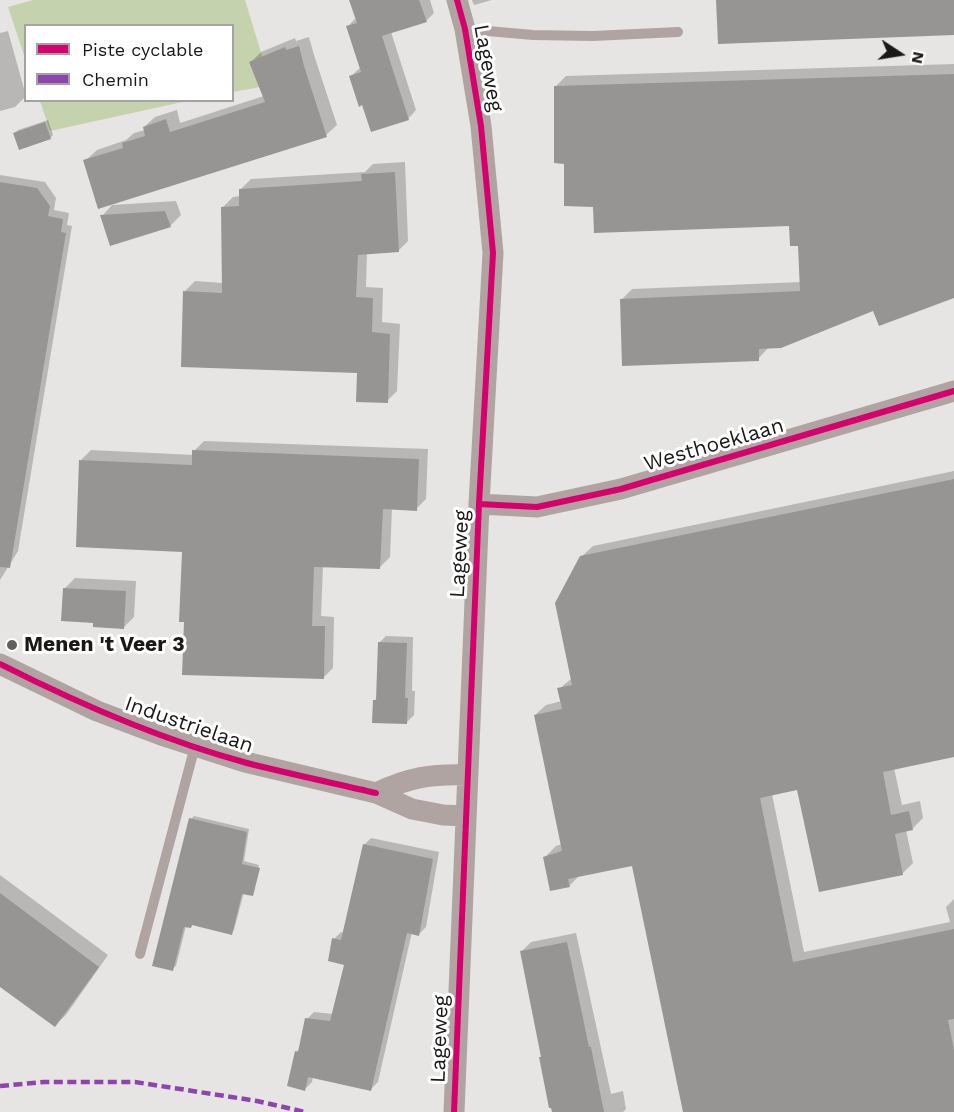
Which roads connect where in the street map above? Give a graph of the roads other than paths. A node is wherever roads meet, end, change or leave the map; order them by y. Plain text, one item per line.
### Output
1 (457, 0) edge
2 (465, 29) junction
3 (678, 32) dead end
4 (954, 391) edge
5 (479, 504) junction
6 (0, 664) edge
7 (195, 746) junction
8 (467, 775) junction
9 (376, 793) junction
10 (465, 816) junction
11 (140, 954) dead end
12 (454, 1112) edge

1 - 2 street, Lageweg
2 - 3 lane
2 - 5 street, Lageweg
4 - 5 street, Westhoeklaan
5 - 8 street, Lageweg
6 - 7 street, Industrielaan
7 - 9 street, Industrielaan
7 - 11 lane
8 - 9 street
8 - 10 street, Lageweg
9 - 10 street, Industrielaan
10 - 12 street, Lageweg

